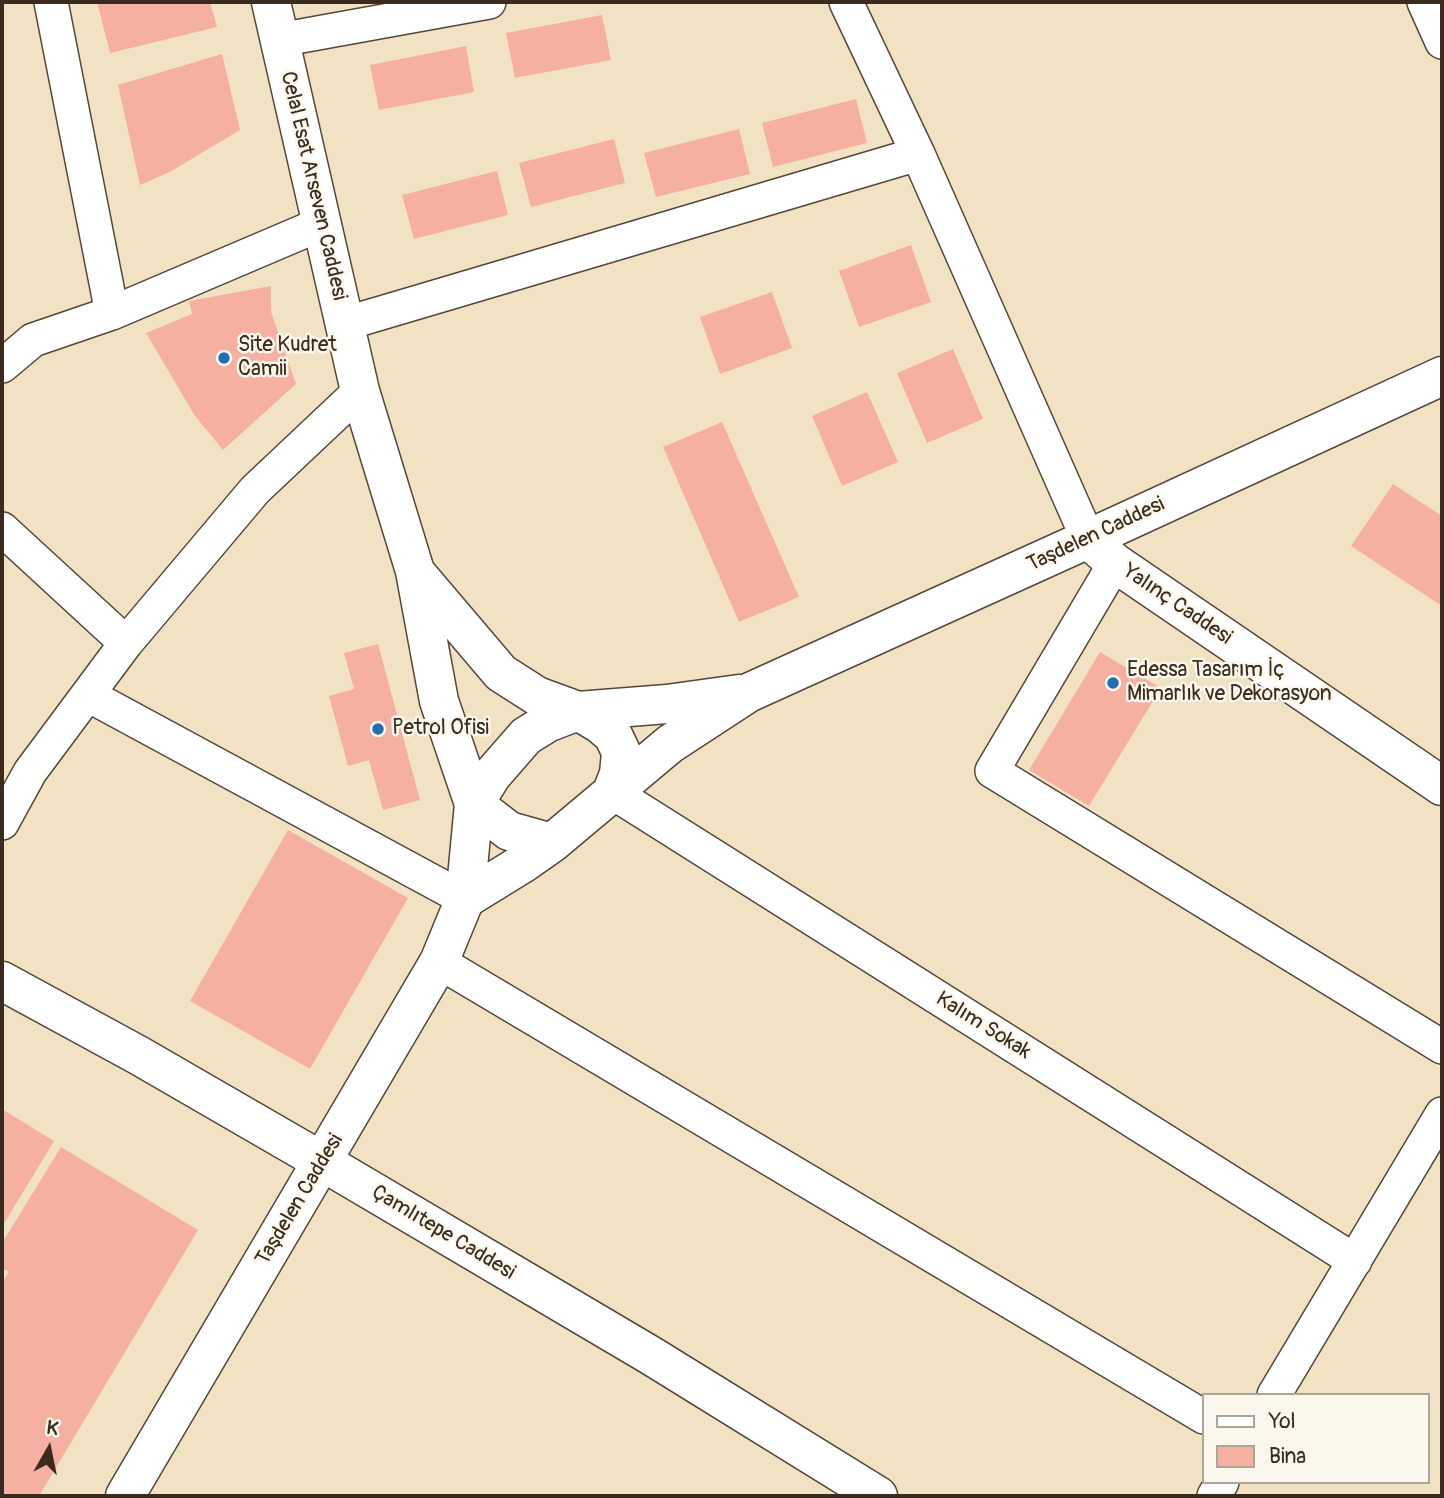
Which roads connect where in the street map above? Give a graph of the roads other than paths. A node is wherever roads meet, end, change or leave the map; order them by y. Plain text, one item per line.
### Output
1 (51, 2) edge
2 (271, 2) edge
3 (489, 2) edge
4 (846, 2) edge
5 (1424, 2) edge
6 (279, 40) junction
7 (1442, 42) edge
8 (918, 154) junction
9 (321, 223) junction
10 (113, 313) junction
11 (344, 324) junction
12 (2, 366) edge
13 (1442, 376) edge
14 (360, 391) junction
15 (2, 529) edge
16 (1102, 551) junction
17 (415, 571) junction
18 (126, 643) junction
19 (748, 693) junction
20 (88, 695) junction
21 (578, 711) junction
22 (1442, 786) edge
23 (611, 792) junction
24 (474, 804) junction
25 (2, 823) edge
26 (552, 843) junction
27 (465, 899) junction
28 (439, 962) junction
29 (2, 981) edge
30 (1442, 1048) edge
31 (1442, 1114) edge
32 (323, 1162) junction
33 (1355, 1261) junction
34 (1275, 1393) edge
35 (1202, 1416) edge
36 (125, 1496) edge
37 (877, 1496) edge

1 - 10 street
2 - 6 main road, Celal Esat Arseven Caddesi
3 - 6 street
4 - 8 street
5 - 7 street
6 - 9 main road, Celal Esat Arseven Caddesi
8 - 11 street
8 - 16 street
9 - 10 street
9 - 11 main road, Celal Esat Arseven Caddesi
10 - 12 street
11 - 14 main road, Celal Esat Arseven Caddesi
13 - 16 main road, Taşdelen Caddesi
14 - 17 main road, Celal Esat Arseven Caddesi
14 - 18 street
15 - 18 street
16 - 19 main road, Taşdelen Caddesi
16 - 22 main road, Yalınç Caddesi
16 - 30 street
17 - 21 main road
17 - 24 main road, Celal Esat Arseven Caddesi
18 - 20 street
19 - 21 main road
19 - 23 main road
20 - 25 street
20 - 27 street
21 - 23 main road
21 - 24 main road
23 - 26 main road
23 - 33 street, Kalım Sokak
24 - 26 main road
24 - 27 main road, Taşdelen Caddesi
26 - 27 main road
27 - 28 main road, Taşdelen Caddesi
28 - 32 main road, Taşdelen Caddesi
28 - 35 street
29 - 32 main road, Çamlıtepe Caddesi
31 - 33 street
32 - 36 main road, Taşdelen Caddesi
32 - 37 main road, Çamlıtepe Caddesi
33 - 34 street

